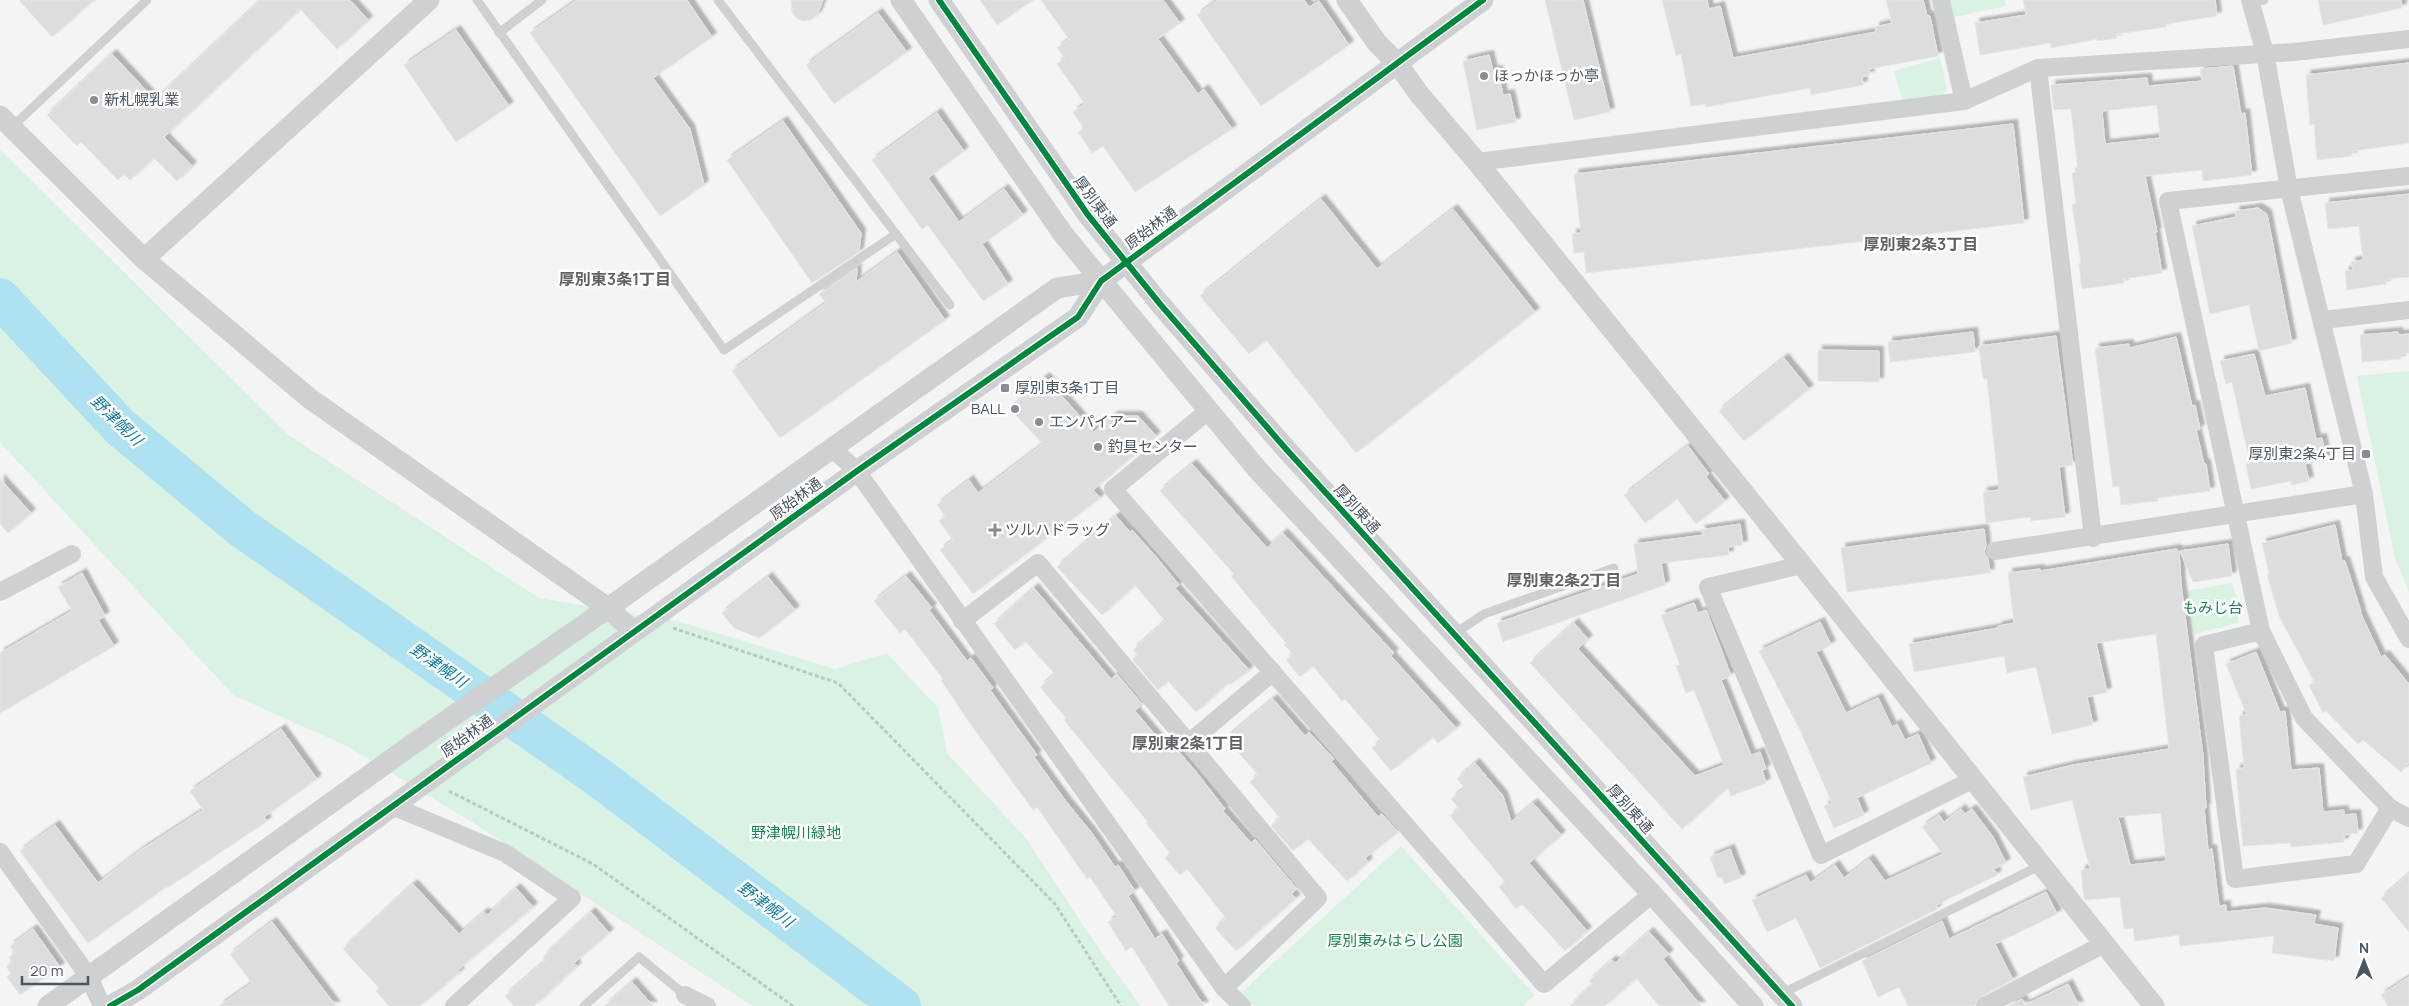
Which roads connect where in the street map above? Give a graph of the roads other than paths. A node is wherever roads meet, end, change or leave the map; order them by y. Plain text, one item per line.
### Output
1 (147, 0) edge
2 (429, 0) edge
3 (477, 0) edge
4 (542, 0) edge
5 (718, 0) edge
6 (901, 0) edge
7 (939, 0) edge
8 (1347, 0) edge
9 (1484, 0) edge
10 (1942, 0) edge
11 (2255, 1) edge
12 (499, 33) junction
13 (2409, 39) edge
14 (2265, 53) junction
15 (1397, 63) junction
16 (2038, 68) junction
17 (1964, 101) junction
18 (6, 122) edge
19 (1477, 162) junction
20 (2409, 176) edge
21 (2289, 189) junction
22 (896, 234) junction
23 (144, 259) junction
24 (1127, 262) junction
25 (1101, 281) junction
26 (950, 305) dead end
27 (2409, 310) edge
28 (2323, 320) junction
29 (1208, 411) junction
30 (833, 449) junction
31 (857, 471) junction
32 (2364, 494) junction
33 (2235, 514) junction
34 (2093, 538) junction
35 (1995, 551) dead end
36 (72, 554) dead end
37 (1802, 565) junction
38 (1614, 568) dead end
39 (0, 592) edge
40 (608, 608) junction
41 (962, 621) junction
42 (633, 631) junction
43 (2261, 631) junction
44 (1454, 634) junction
45 (2409, 639) edge
46 (1273, 672) junction
47 (1190, 742) junction
48 (1972, 780) junction
49 (392, 806) junction
50 (2390, 808) junction
51 (2409, 818) edge
52 (0, 852) edge
53 (2041, 865) junction
54 (1652, 894) junction
55 (2104, 944) junction
56 (89, 977) junction
57 (1224, 988) junction
58 (685, 995) joint
59 (1786, 1000) edge
60 (48, 1006) edge
61 (102, 1006) edge
62 (110, 1006) edge
63 (454, 1006) edge
64 (584, 1006) edge
65 (706, 1006) edge
66 (1242, 1006) edge
67 (1753, 1006) edge
68 (1985, 1006) edge
69 (2154, 1006) edge

1 - 18 lane
2 - 23 street
3 - 12 lane
4 - 12 lane
5 - 22 lane
6 - 25 street
7 - 24 street, 厚別東通
8 - 15 street
9 - 15 street, 原始林通
10 - 17 street
11 - 14 street
12 - 22 lane
13 - 14 street
14 - 16 street
14 - 21 street
15 - 19 street
15 - 24 street, 原始林通
16 - 17 street
16 - 34 street
17 - 19 street
18 - 23 street
19 - 37 street
20 - 21 street
21 - 28 street
21 - 33 street
22 - 26 lane
23 - 40 street
24 - 25 street, 原始林通
24 - 44 street, 厚別東通
25 - 29 street
25 - 30 street, 原始林通
25 - 31 street, 原始林通
27 - 28 street
28 - 32 street
29 - 46 street
29 - 54 street
30 - 31 street
30 - 40 street, 原始林通
31 - 41 street
31 - 42 street, 原始林通
32 - 33 street
32 - 45 street
33 - 34 street
33 - 43 street
34 - 35 street
36 - 39 street
37 - 48 street
37 - 48 street
38 - 44 lane
40 - 42 street
40 - 56 street, 原始林通
41 - 47 street
41 - 57 street
42 - 49 street, 原始林通
43 - 50 street
43 - 50 street
44 - 59 street, 厚別東通
46 - 47 street
46 - 54 street
47 - 57 street
48 - 53 street
49 - 62 street, 原始林通
49 - 63 street
50 - 51 street
52 - 56 street
53 - 55 street
53 - 59 lane
54 - 67 street
55 - 68 street
55 - 69 street
56 - 60 street, 原始林通
56 - 61 street
57 - 66 street
58 - 64 lane
58 - 65 street

